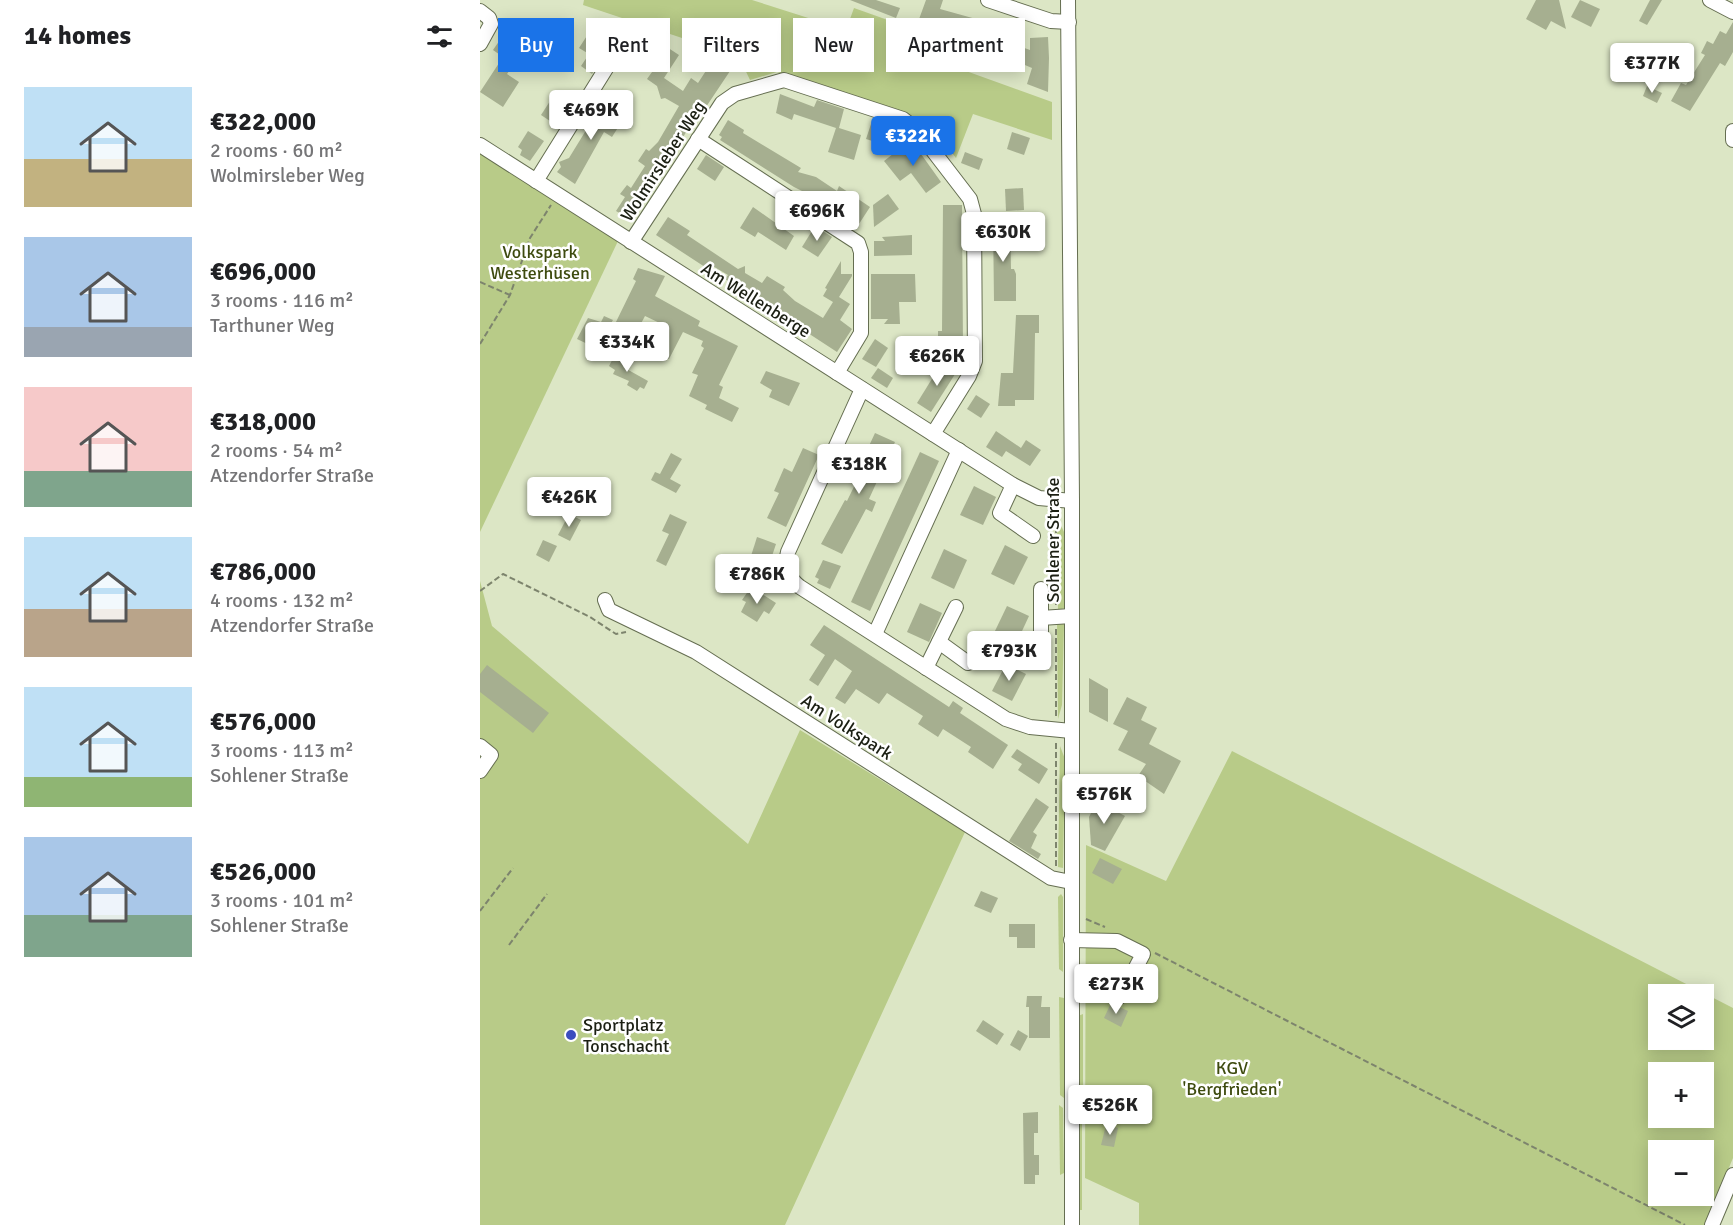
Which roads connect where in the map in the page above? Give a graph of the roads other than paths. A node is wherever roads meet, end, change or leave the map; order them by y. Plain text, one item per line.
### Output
1 (988, 0) edge
2 (1068, 0) edge
3 (1710, 0) edge
4 (480, 11) edge
5 (1733, 12) edge
6 (1069, 22) junction
7 (480, 44) edge
8 (604, 72) edge
9 (1733, 131) edge
10 (698, 139) junction
11 (1733, 140) edge
12 (480, 145) edge
13 (536, 181) junction
14 (631, 242) junction
15 (837, 373) junction
16 (862, 389) junction
17 (933, 434) junction
18 (960, 450) junction
19 (1013, 485) junction
20 (1072, 501) junction
21 (1033, 536) dead end
22 (1041, 589) dead end
23 (605, 600) dead end
24 (956, 607) dead end
25 (1071, 616) junction
26 (1041, 618) junction
27 (875, 634) junction
28 (939, 642) junction
29 (1041, 648) dead end
30 (968, 663) dead end
31 (926, 668) junction
32 (1071, 731) junction
33 (480, 746) edge
34 (480, 771) edge
35 (1071, 882) junction
36 (1071, 940) junction
37 (1121, 996) dead end
38 (1733, 1175) edge
39 (1072, 1225) edge
40 (1712, 1225) edge

1 - 6 street
2 - 6 street, Sohlener Straße
3 - 5 street
4 - 7 street
6 - 20 street, Sohlener Straße
8 - 13 street
9 - 11 street
10 - 14 street, Wolmirsleber Weg
10 - 15 street
10 - 17 street, Wolmirsleber Weg
12 - 13 street, Am Wellenberge
13 - 14 street, Am Wellenberge
14 - 15 street, Am Wellenberge
15 - 16 street, Am Wellenberge
16 - 17 street, Am Wellenberge
16 - 27 street
17 - 18 street, Am Wellenberge
18 - 19 street, Am Wellenberge
18 - 27 street
19 - 20 street, Am Wellenberge
19 - 21 street
20 - 25 street, Sohlener Straße
22 - 26 street
23 - 35 street, Am Volkspark
24 - 28 street
25 - 26 street
25 - 32 street, Sohlener Straße
26 - 29 street
27 - 31 street
28 - 30 street
28 - 31 street
31 - 32 street
32 - 35 street, Sohlener Straße
33 - 34 street
35 - 36 street, Sohlener Straße
36 - 37 street
36 - 39 street, Sohlener Straße
38 - 40 street

